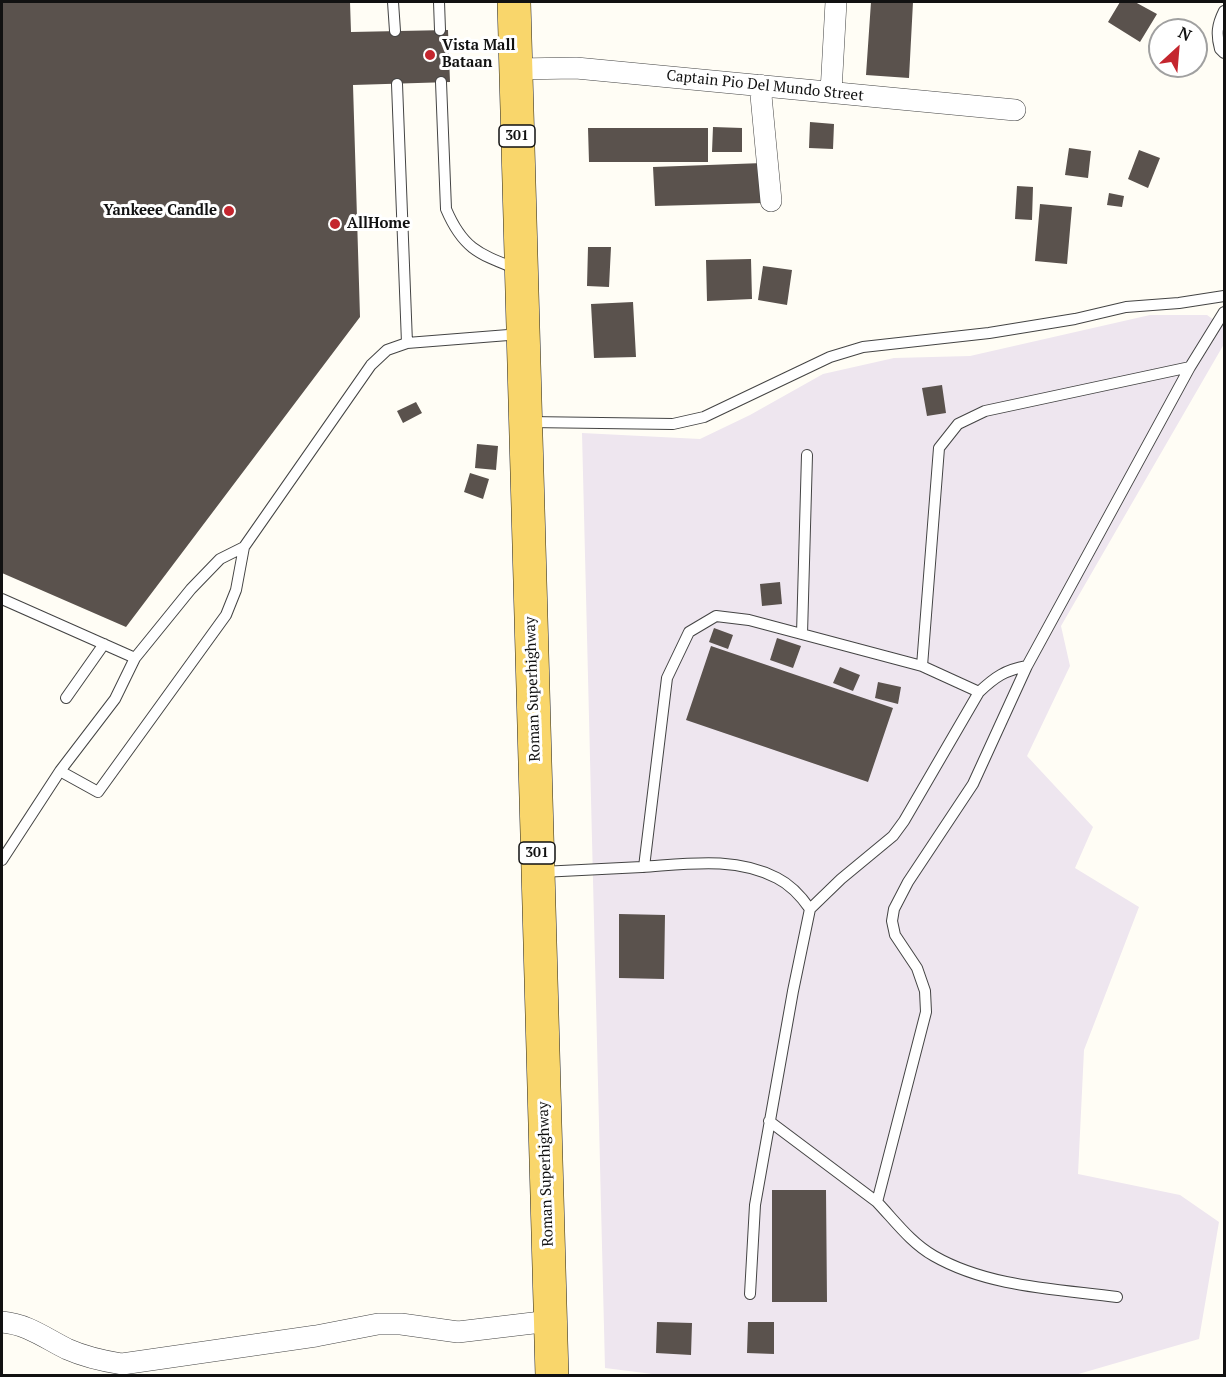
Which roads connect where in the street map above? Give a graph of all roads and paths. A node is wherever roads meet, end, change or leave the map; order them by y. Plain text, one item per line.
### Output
1 (393, 2) edge
2 (439, 2) edge
3 (514, 2) edge
4 (836, 2) edge
5 (1224, 11) edge
6 (440, 30) dead end
7 (395, 31) dead end
8 (1224, 52) edge
9 (516, 69) junction
10 (441, 82) dead end
11 (397, 84) dead end
12 (760, 85) junction
13 (831, 92) junction
14 (1015, 110) dead end
15 (771, 201) dead end
16 (521, 271) junction
17 (1224, 296) edge
18 (1224, 312) edge
19 (523, 334) junction
20 (407, 342) junction
21 (1190, 367) junction
22 (525, 422) junction
23 (807, 455) dead end
24 (244, 547) junction
25 (2, 600) edge
26 (802, 634) junction
27 (104, 644) junction
28 (135, 658) junction
29 (922, 666) junction
30 (1027, 666) junction
31 (979, 692) junction
32 (66, 698) dead end
33 (60, 771) junction
34 (2, 860) edge
35 (644, 867) junction
36 (538, 872) junction
37 (810, 909) junction
38 (770, 1121) junction
39 (877, 1202) junction
40 (750, 1294) dead end
41 (1117, 1297) dead end
42 (550, 1321) junction
43 (2, 1322) edge
44 (552, 1374) edge

1 - 7 lane
2 - 6 lane
3 - 9 main road, Roman Superhighway / 301
4 - 13 street
5 - 8 lane
9 - 12 street, Captain Pio Del Mundo Street
9 - 16 main road, Roman Superhighway / 301
10 - 16 lane
11 - 20 lane
12 - 13 street, Captain Pio Del Mundo Street
12 - 15 street
13 - 14 street, Captain Pio Del Mundo Street
16 - 19 main road, Roman Superhighway / 301
17 - 22 lane
18 - 21 lane
19 - 20 lane
19 - 22 main road, Roman Superhighway / 301
20 - 24 lane
21 - 29 lane
21 - 30 lane
22 - 36 main road, Roman Superhighway / 301
23 - 26 lane
24 - 28 lane
24 - 33 lane
25 - 27 lane
26 - 29 lane
26 - 35 lane
27 - 28 lane
27 - 32 lane
28 - 33 lane
29 - 31 lane
30 - 31 lane
30 - 39 lane
31 - 37 lane
33 - 34 lane
35 - 36 lane
35 - 37 lane
36 - 42 main road, Roman Superhighway / 301
37 - 38 lane
38 - 39 lane
38 - 40 lane
39 - 41 lane
42 - 43 street
42 - 44 main road, Roman Superhighway / 301

